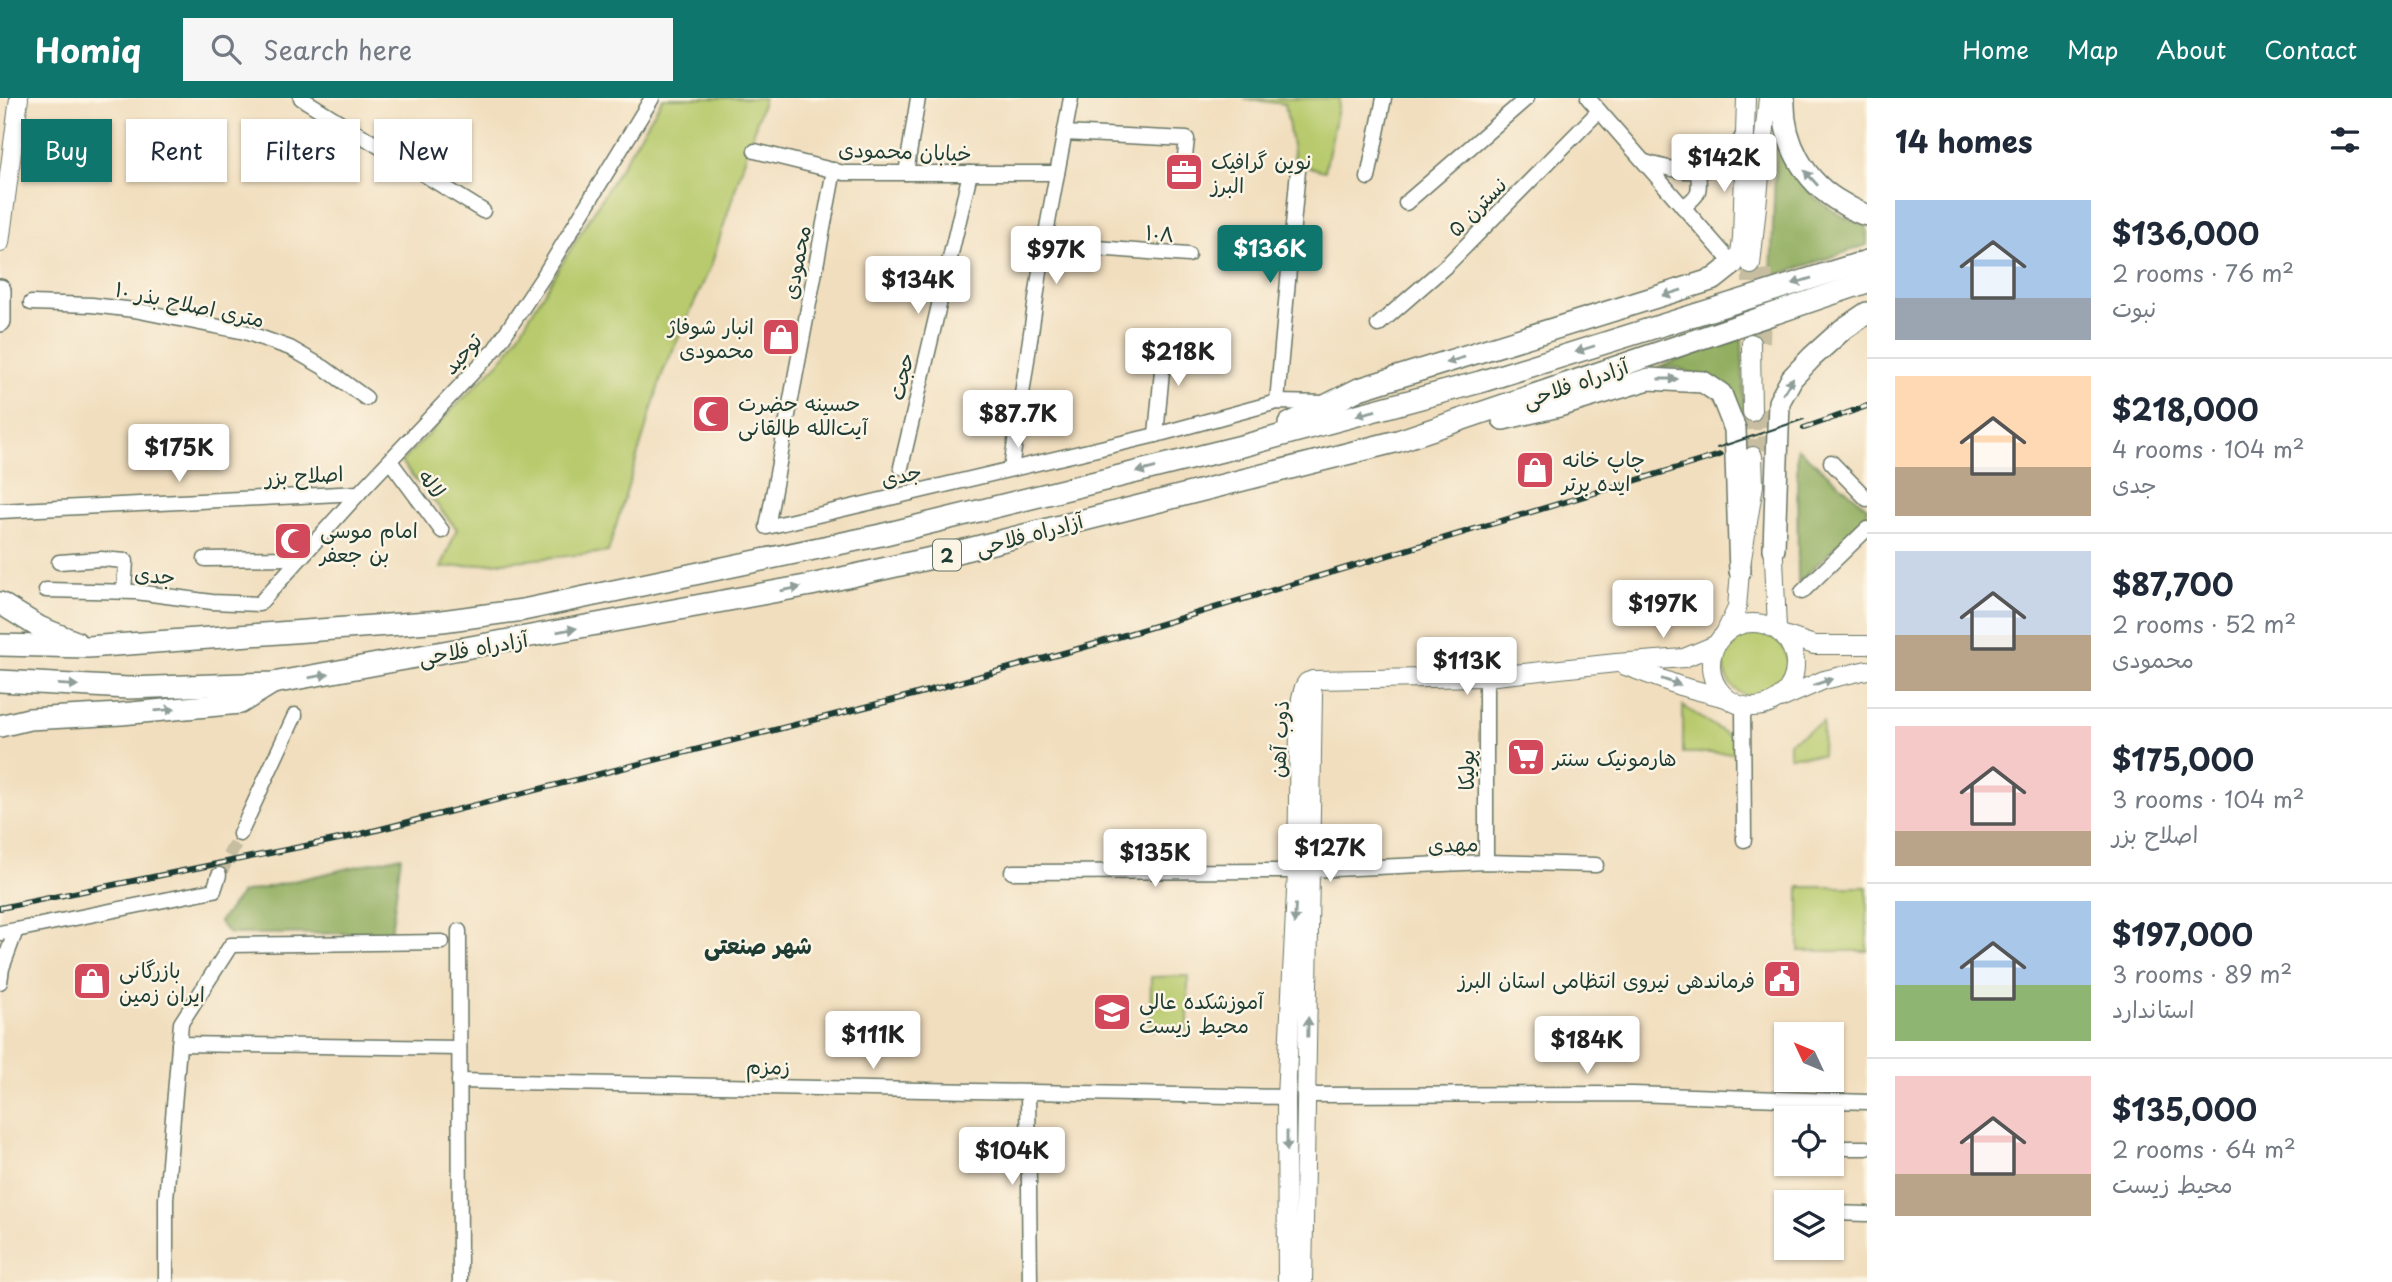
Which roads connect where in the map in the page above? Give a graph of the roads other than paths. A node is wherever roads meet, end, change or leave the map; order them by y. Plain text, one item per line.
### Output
1 (19, 98) edge
2 (301, 98) edge
3 (652, 98) edge
4 (918, 98) edge
5 (1071, 98) edge
6 (1384, 98) edge
7 (1527, 98) edge
8 (1588, 98) edge
9 (1746, 98) edge
10 (1768, 98) edge
11 (1773, 98) edge
12 (1784, 98) edge
13 (1600, 111) junction
14 (1065, 133) junction
15 (1744, 133) junction
16 (755, 151) dead end
17 (1644, 162) junction
18 (1184, 165) dead end
19 (834, 170) junction
20 (1298, 170) dead end
21 (1698, 172) junction
22 (906, 173) junction
23 (970, 173) junction
24 (1057, 173) junction
25 (1367, 177) dead end
26 (1406, 203) dead end
27 (1683, 207) junction
28 (483, 211) dead end
29 (1867, 215) edge
30 (0, 243) edge
31 (1044, 244) junction
32 (1188, 256) dead end
33 (1867, 261) edge
34 (1749, 265) junction
35 (1867, 282) edge
36 (0, 290) edge
37 (31, 303) dead end
38 (1867, 313) edge
39 (0, 321) edge
40 (1378, 325) dead end
41 (1165, 338) dead end
42 (1756, 342) tunnel mouth
43 (366, 398) dead end
44 (1277, 402) junction
45 (1331, 403) junction
46 (1758, 410) tunnel mouth
47 (1459, 421) junction
48 (1156, 435) junction
49 (1246, 445) junction
50 (390, 461) junction
51 (1831, 462) dead end
52 (901, 467) dead end
53 (1011, 470) junction
54 (359, 493) junction
55 (1867, 499) edge
56 (0, 511) edge
57 (766, 527) joint
58 (1867, 529) edge
59 (442, 531) dead end
60 (1774, 550) junction
61 (299, 558) junction
62 (205, 559) dead end
63 (59, 562) dead end
64 (1740, 572) junction
65 (46, 590) dead end
66 (124, 591) junction
67 (1802, 592) dead end
68 (0, 603) edge
69 (259, 604) joint
70 (0, 630) edge
71 (1781, 632) junction
72 (1720, 639) junction
73 (0, 645) edge
74 (1867, 645) edge
75 (24, 646) junction
76 (88, 647) junction
77 (1616, 663) junction
78 (1867, 670) edge
79 (1486, 677) junction
80 (0, 681) edge
81 (273, 683) junction
82 (1780, 699) junction
83 (1735, 702) junction
84 (295, 715) dead end
85 (0, 726) edge
86 (240, 834) tunnel mouth
87 (1744, 840) dead end
88 (1486, 862) junction
89 (1596, 865) dead end
90 (1304, 871) junction
91 (1012, 872) dead end
92 (219, 875) tunnel mouth
93 (16, 930) junction
94 (459, 932) dead end
95 (0, 933) edge
96 (442, 942) dead end
97 (0, 982) edge
98 (179, 1044) junction
99 (459, 1048) junction
100 (459, 1081) junction
101 (1028, 1091) junction
102 (1305, 1095) junction
103 (1286, 1097) junction
104 (1867, 1102) edge
105 (1844, 1148) edge
106 (1867, 1148) edge
107 (1844, 1213) edge
108 (1867, 1214) edge
109 (166, 1282) edge
110 (460, 1282) edge
111 (1030, 1282) edge
112 (1287, 1282) edge
113 (1303, 1282) edge

1 - 30 main road
2 - 28 street
3 - 50 street, توحید
4 - 22 street
5 - 14 street
6 - 25 street
7 - 26 street
8 - 13 street
9 - 15 main road
10 - 34 main road
11 - 34 main road
29 -> 12 highway
13 - 17 street
13 - 40 street, نسترن ۵
14 - 18 street
14 - 24 street
15 - 21 street
15 - 34 main road
16 - 19 street, خیابان محمودی
17 - 21 street
17 - 27 street
19 - 22 street, خیابان محمودی
19 - 57 street, محمودی
20 - 44 street
21 - 27 street
22 - 23 street, خیابان محمودی
23 - 24 street, خیابان محمودی
23 - 52 street, حجت
24 - 31 street
27 - 34 street
31 - 32 street, ۱۰۸
31 - 53 street
33 -> 49 highway, آزادراه فلاحی / 2
34 -> 45 highway
35 - 47 highway, آزادراه فلاحی / 2
36 - 39 highway
37 - 43 street, ۱۰ متری اصلاح بذر
60 -> 38 highway
41 - 48 street
42 - 46 main road
44 - 45 street, جدی
44 - 48 street, جدی
45 - 49 highway
47 -> 64 highway
81 -> 47 highway, آزادراه فلاحی / 2
48 - 53 street, جدی
49 -> 76 highway, آزادراه فلاحی / 2
50 - 54 street, توحید
50 - 59 street, لاله
51 - 55 street
53 - 57 street, جدی
54 - 56 street, اصلاح بزر
54 - 61 street, توحید
58 - 67 street
60 - 64 main road
60 - 71 main road
61 - 62 street
61 - 69 street, توحید
63 - 66 street
64 - 72 main road
65 - 66 street, جدی
66 - 69 street, جدی
68 - 76 highway
70 - 75 highway
71 - 72 main road
71 - 74 main road
71 - 82 main road
72 - 77 main road
72 - 83 main road
73 - 75 highway, آزادراه فلاحی / 2
75 - 76 highway, آزادراه فلاحی / 2
77 - 79 main road
77 -> 83 main road
82 -> 78 main road
79 - 88 street, پولیکا
79 - 90 main road, ذوب آهن
80 -> 81 highway, آزادراه فلاحی / 2
85 -> 81 highway
82 - 83 main road
83 - 87 street
84 - 86 street
88 - 89 street, مهدی
88 - 90 street, مهدی
90 - 91 street, مهدی
102 -> 90 main road, ذوب آهن
90 -> 103 main road, ذوب آهن
92 - 93 street
93 - 95 street
93 - 97 street
94 - 99 street
96 - 98 street
98 - 99 street
98 - 109 street
99 - 100 street
100 - 101 street, زمزم
100 - 110 street
101 - 103 street, زمزم
101 - 111 street
102 - 104 street
102 - 113 main road, ذوب آهن
103 -> 112 main road, ذوب آهن
105 - 106 street
107 - 108 street

